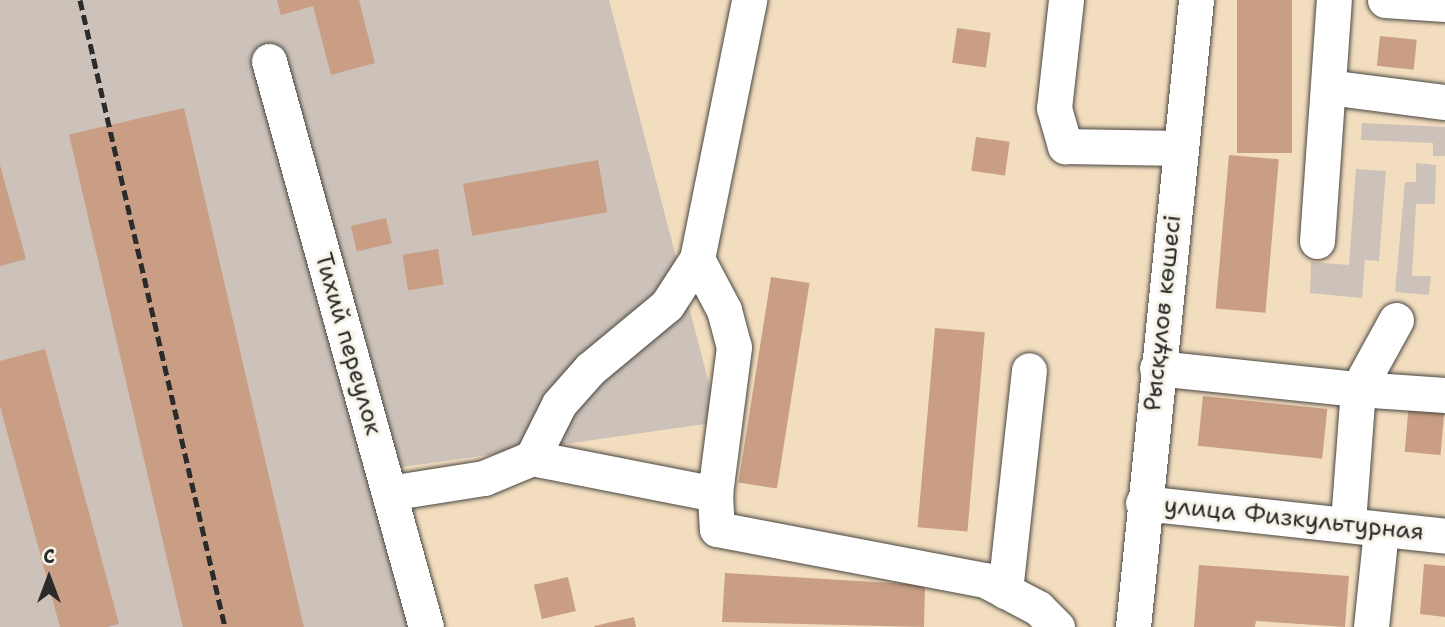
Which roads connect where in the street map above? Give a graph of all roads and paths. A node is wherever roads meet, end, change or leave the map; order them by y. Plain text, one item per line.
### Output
1 (749, 0) edge
2 (1066, 0) edge
3 (1196, 0) edge
4 (1334, 0) edge
5 (1385, 0) edge
6 (1445, 4) edge
7 (268, 61) dead end
8 (1328, 87) junction
9 (1445, 99) edge
10 (1180, 148) junction
11 (1317, 241) dead end
12 (697, 258) junction
13 (1396, 320) dead end
14 (1157, 368) junction
15 (1028, 370) dead end
16 (1358, 389) junction
17 (1445, 395) edge
18 (532, 458) junction
19 (389, 493) junction
20 (715, 494) junction
21 (1143, 503) junction
22 (1365, 526) junction
23 (1445, 536) edge
24 (1005, 591) junction
25 (426, 627) edge
26 (1057, 627) edge
27 (1133, 627) edge
28 (1371, 627) edge

1 - 12 street
2 - 10 street
3 - 10 street, Рысқұлов көшесі
4 - 8 street
5 - 6 street
7 - 19 street, Тихий переулок
8 - 9 street
8 - 11 street
10 - 14 street, Рысқұлов көшесі
12 - 18 street
12 - 20 street
13 - 16 street
14 - 16 street
14 - 21 street, Рысқұлов көшесі
15 - 24 street
16 - 17 street
16 - 22 street
18 - 19 street
18 - 20 street
19 - 25 street, Тихий переулок
20 - 24 street
21 - 22 street, улица Физкультурная
21 - 27 street, Рысқұлов көшесі
22 - 23 street, улица Физкультурная
22 - 28 street
24 - 26 street

